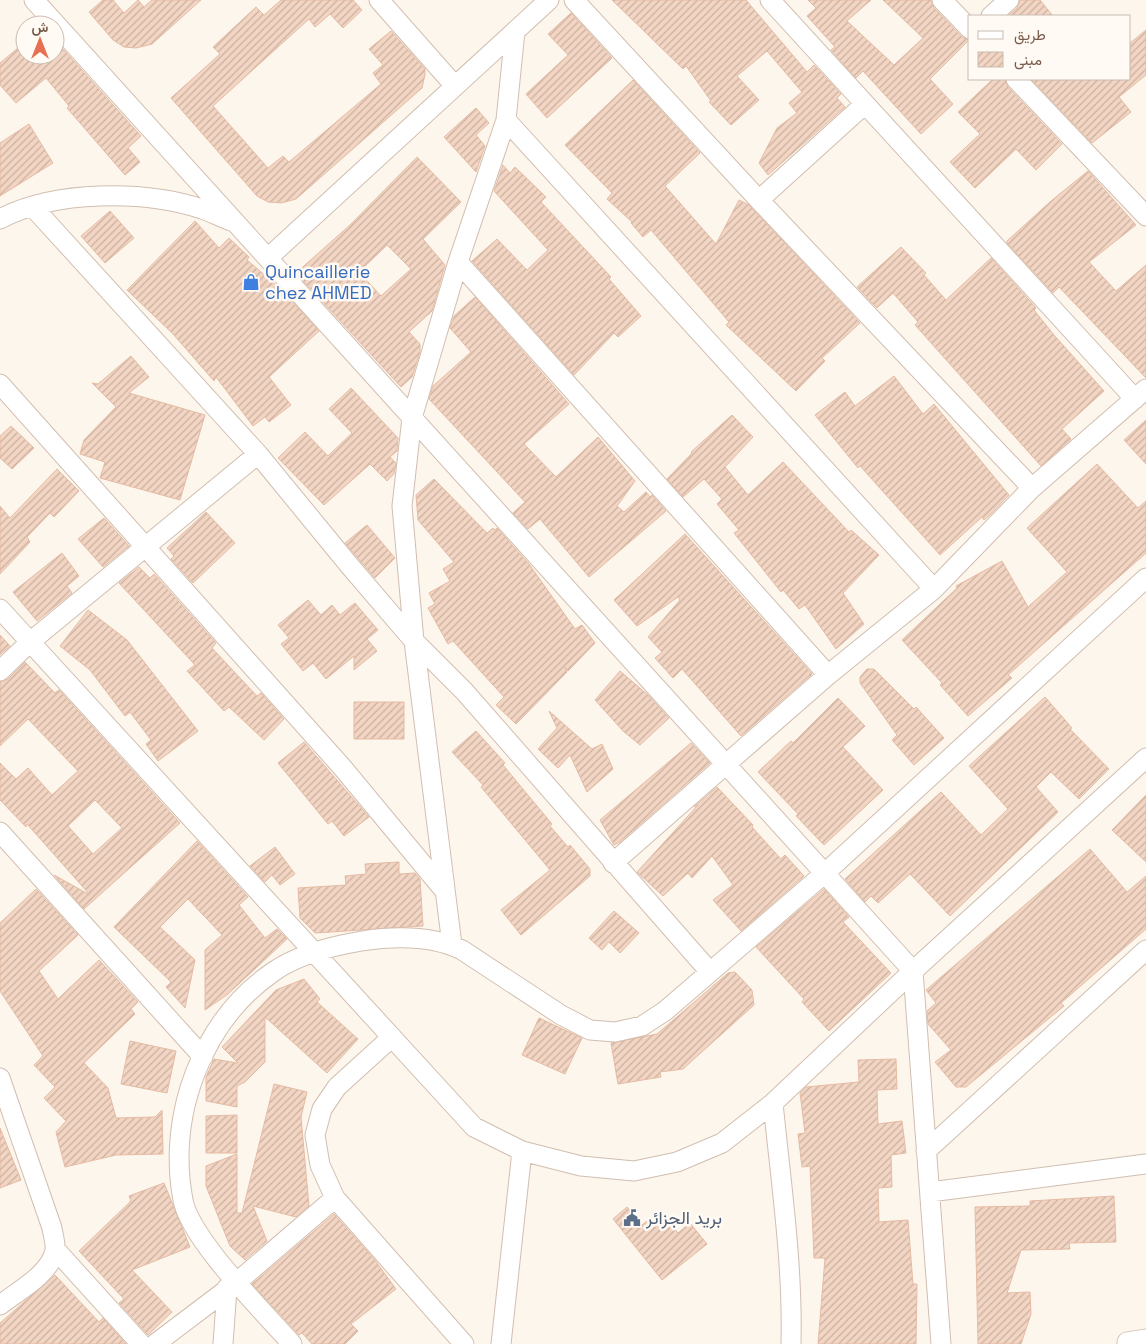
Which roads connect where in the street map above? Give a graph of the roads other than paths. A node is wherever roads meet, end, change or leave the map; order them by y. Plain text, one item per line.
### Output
1 (34, 0) edge
2 (379, 0) edge
3 (549, 0) edge
4 (574, 0) edge
5 (770, 0) edge
6 (942, 0) edge
7 (1009, 0) edge
8 (992, 15) edge
9 (968, 27) edge
10 (515, 31) junction
11 (1017, 80) edge
12 (455, 86) junction
13 (865, 104) junction
14 (506, 120) junction
15 (759, 200) junction
16 (32, 206) junction
17 (1146, 216) edge
18 (0, 219) edge
19 (239, 224) junction
20 (269, 257) junction
21 (458, 262) junction
22 (0, 384) edge
23 (1141, 394) edge
24 (412, 418) junction
25 (258, 454) junction
26 (1032, 488) junction
27 (145, 546) junction
28 (1146, 578) edge
29 (934, 589) junction
30 (0, 609) edge
31 (414, 640) junction
32 (30, 642) junction
33 (0, 671) edge
34 (828, 675) junction
35 (1146, 758) edge
36 (727, 765) junction
37 (0, 832) edge
38 (613, 863) junction
39 (825, 874) junction
40 (444, 890) junction
41 (452, 945) junction
42 (1146, 950) edge
43 (315, 953) junction
44 (912, 971) junction
45 (710, 972) junction
46 (392, 1037) junction
47 (203, 1057) junction
48 (0, 1078) edge
49 (773, 1103) junction
50 (522, 1151) junction
51 (926, 1151) junction
52 (1146, 1164) edge
53 (930, 1192) junction
54 (335, 1198) junction
55 (55, 1249) junction
56 (232, 1285) junction
57 (0, 1305) edge
58 (1146, 1339) edge
59 (1126, 1343) edge
60 (140, 1344) edge
61 (155, 1344) edge
62 (223, 1344) edge
63 (292, 1344) edge
64 (464, 1344) edge
65 (501, 1344) edge
66 (791, 1344) edge
67 (941, 1344) edge

1 - 19 street
2 - 12 street
3 - 10 street
4 - 15 street
5 - 13 street
6 - 9 street
7 - 8 street
10 - 12 street
10 - 14 street
11 - 17 street
12 - 20 street
13 - 15 street
13 - 23 street
14 - 21 street
14 - 29 street
15 - 26 street
16 - 18 street
16 - 19 street
16 - 25 street
19 - 20 street
20 - 24 street
21 - 24 street
21 - 34 street
22 - 27 street
23 - 26 street
24 - 31 street
24 - 36 street
25 - 27 street
25 - 31 street
26 - 29 street
27 - 32 street
27 - 40 street
28 - 39 street
29 - 34 street
30 - 32 street
31 - 38 street
31 - 40 street
32 - 33 street
32 - 43 street
34 - 36 street
35 - 44 street
36 - 38 street
36 - 39 street
37 - 47 street
38 - 45 street
39 - 44 street
39 - 45 street
40 - 41 street
41 - 43 street
41 - 45 street
42 - 51 street
43 - 46 street
43 - 47 street
44 - 49 street
44 - 51 street
46 - 50 street
46 - 54 street
47 - 56 street
48 - 55 street
49 - 50 street
49 - 66 street
50 - 65 street
51 - 53 street
52 - 53 street
53 - 67 street
54 - 56 street
54 - 64 street
55 - 57 street
55 - 60 street
56 - 61 street
56 - 62 street
56 - 63 street
58 - 59 street

